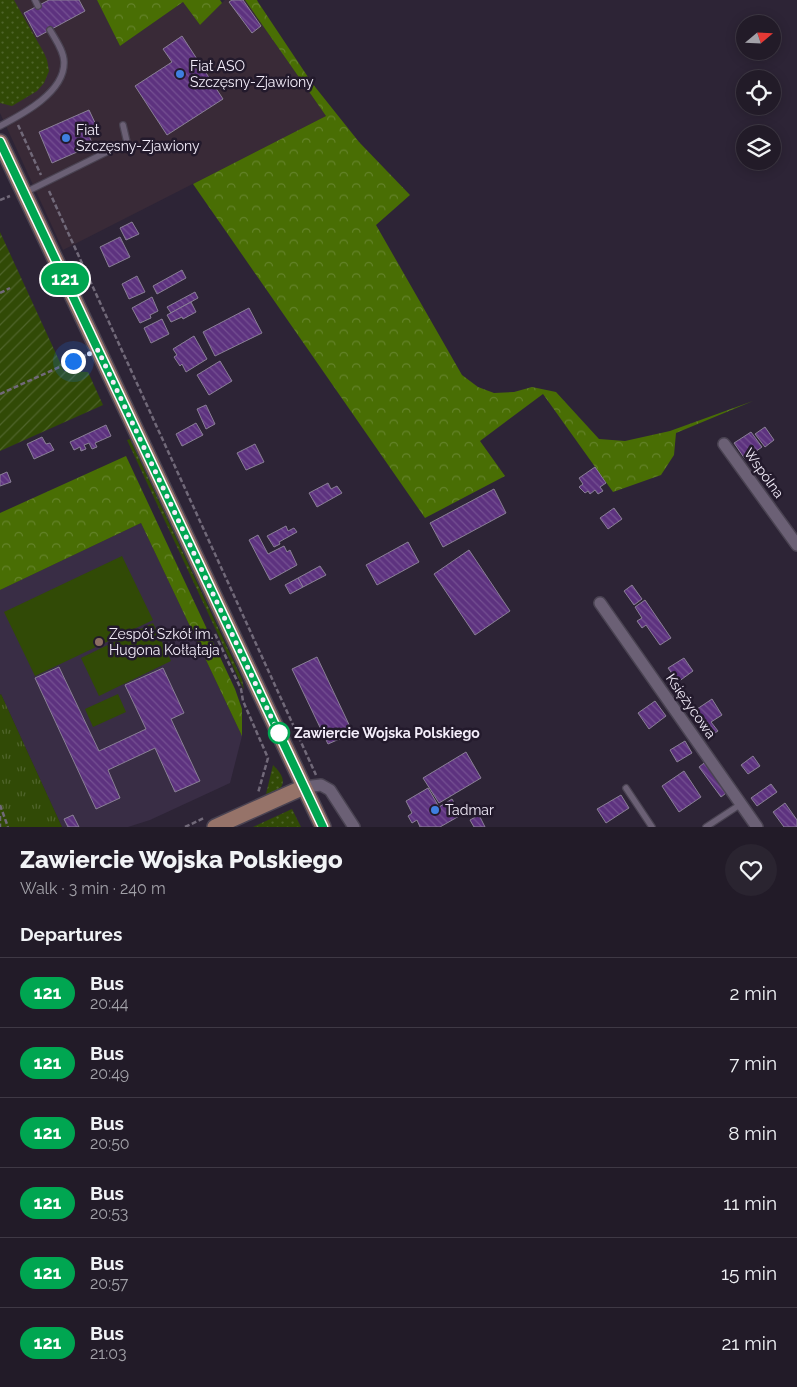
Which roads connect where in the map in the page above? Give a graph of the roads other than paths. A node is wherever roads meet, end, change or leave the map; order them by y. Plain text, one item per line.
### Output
1 (50, 30) dead end
2 (123, 125) dead end
3 (0, 126) edge
4 (0, 142) edge
5 (24, 193) junction
6 (724, 444) dead end
7 (797, 545) edge
8 (600, 603) dead end
9 (304, 787) junction
10 (626, 788) dead end
11 (741, 804) junction
12 (215, 827) edge
13 (323, 827) edge
14 (354, 827) edge
15 (652, 827) edge
16 (706, 827) edge
17 (757, 827) edge

1 - 3 lane
2 - 5 lane
4 - 5 main road
5 - 9 main road
6 - 7 street, Wspólna
8 - 11 street, Księżycowa
9 - 12 main road
9 - 13 main road
9 - 14 street
10 - 15 lane
11 - 16 lane
11 - 17 street, Księżycowa

